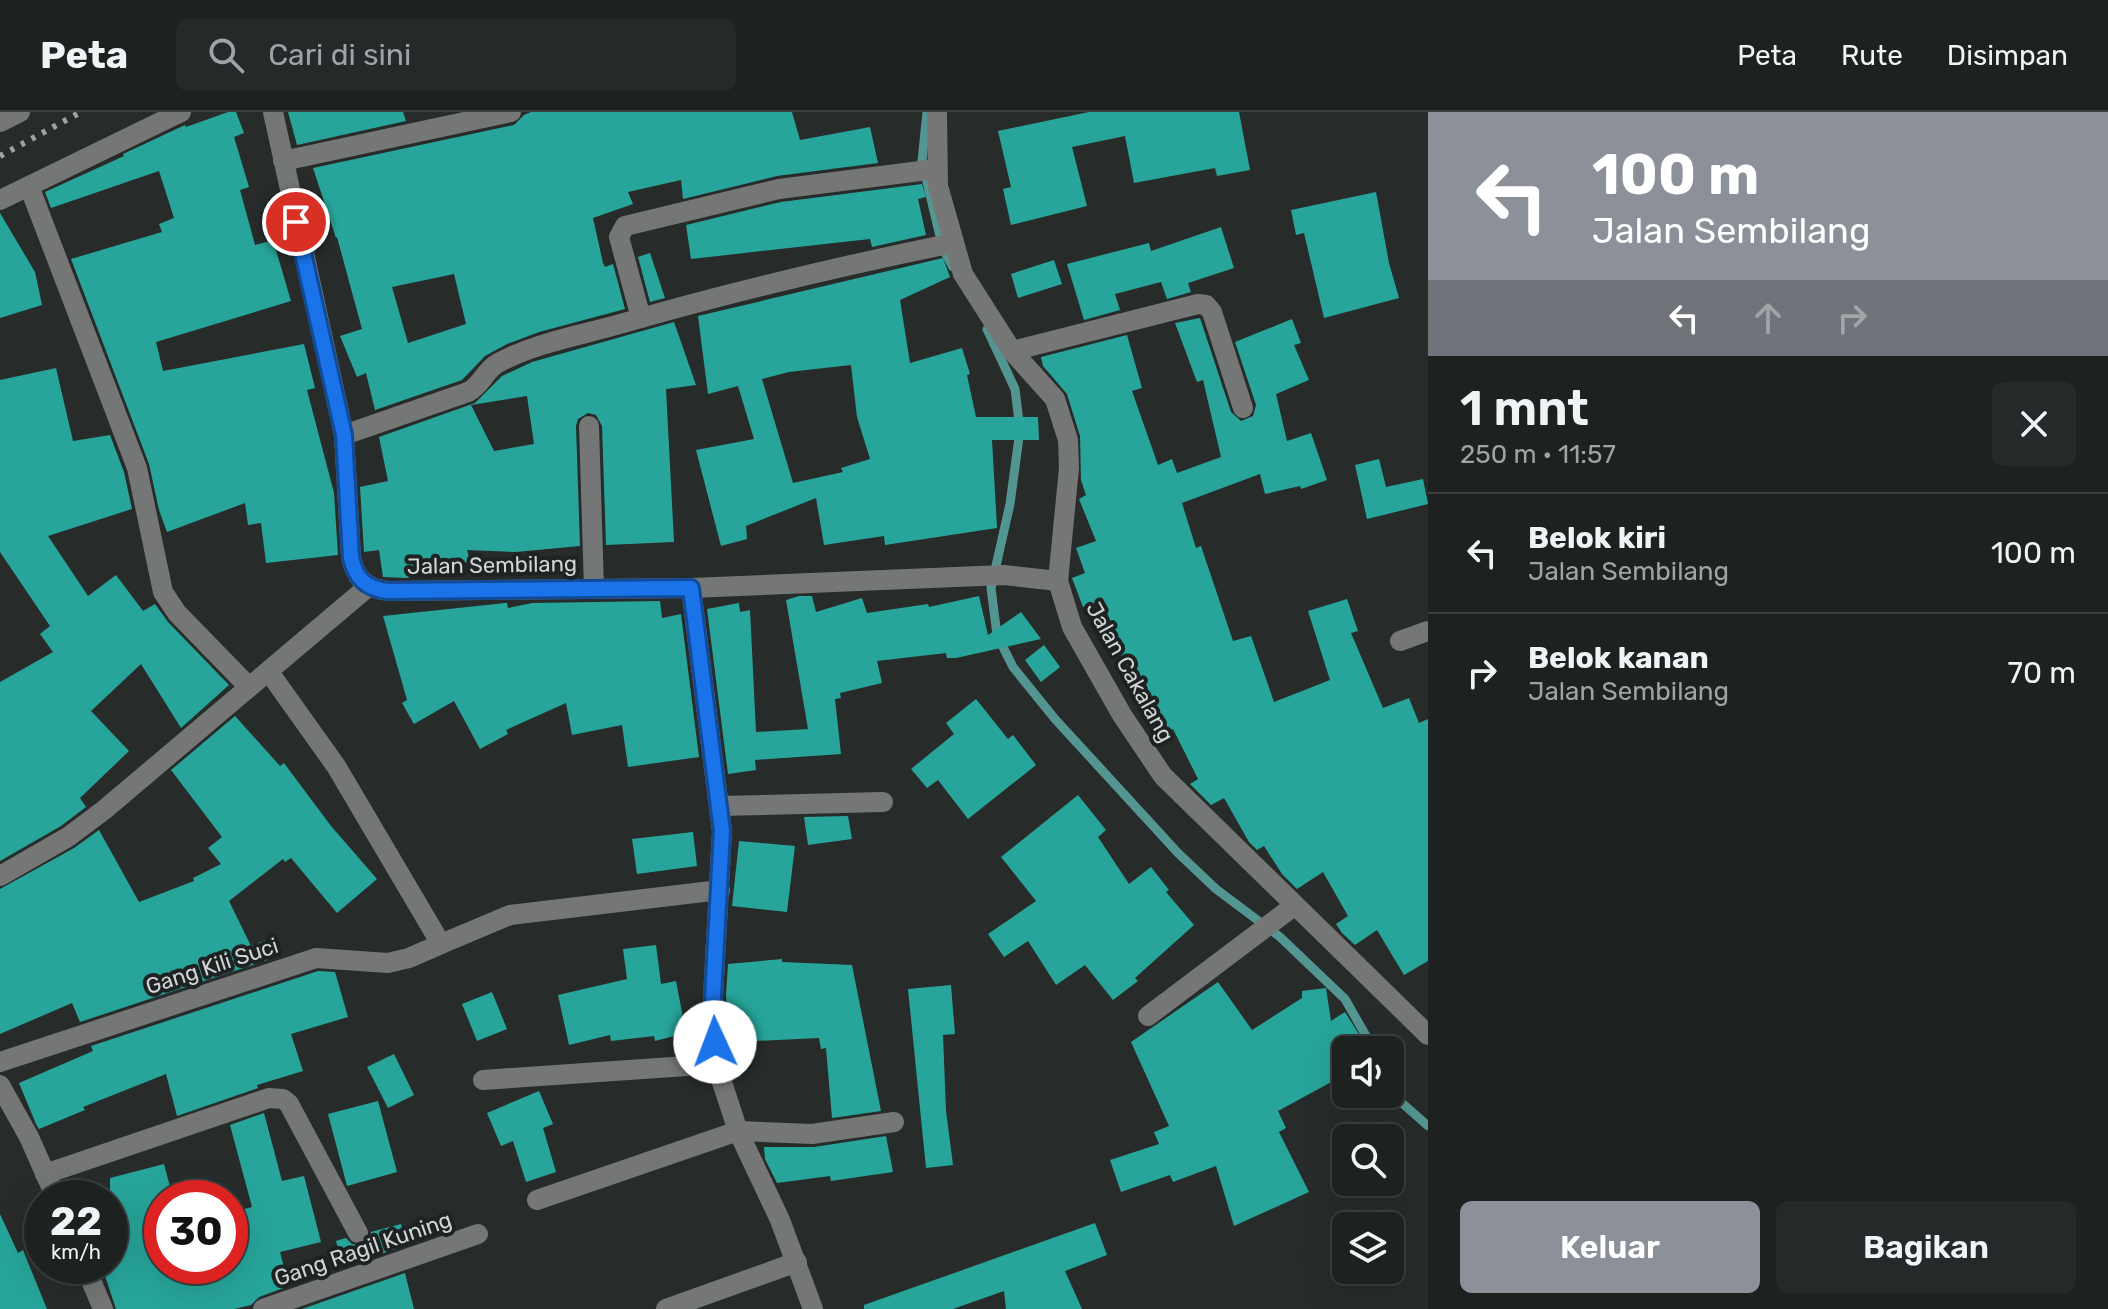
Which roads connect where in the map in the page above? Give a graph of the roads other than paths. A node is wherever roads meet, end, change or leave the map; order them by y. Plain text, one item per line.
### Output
1 (20, 112) edge
2 (181, 112) edge
3 (273, 112) edge
4 (511, 112) edge
5 (937, 112) edge
6 (0, 122) edge
7 (283, 161) junction
8 (924, 171) junction
9 (29, 186) junction
10 (0, 200) edge
11 (944, 245) junction
12 (641, 318) junction
13 (1012, 351) junction
14 (1243, 408) dead end
15 (589, 426) dead end
16 (344, 435) junction
17 (1058, 581) junction
18 (369, 586) junction
19 (594, 588) junction
20 (691, 588) junction
21 (1428, 631) edge
22 (1400, 641) dead end
23 (269, 672) junction
24 (249, 687) junction
25 (883, 802) dead end
26 (720, 806) junction
27 (0, 876) edge
28 (720, 890) junction
29 (1294, 906) junction
30 (441, 944) junction
31 (1148, 1016) dead end
32 (1428, 1035) edge
33 (0, 1062) edge
34 (716, 1064) junction
35 (483, 1080) dead end
36 (0, 1085) edge
37 (894, 1122) dead end
38 (738, 1131) junction
39 (45, 1174) junction
40 (48, 1180) edge
41 (537, 1200) dead end
42 (358, 1233) dead end
43 (478, 1234) dead end
44 (797, 1262) junction
45 (93, 1284) edge
46 (103, 1309) edge
47 (263, 1309) edge
48 (666, 1309) edge
49 (813, 1309) edge

1 - 6 street
2 - 9 street
3 - 7 street
4 - 7 street
5 - 8 street, Jalan Cakalang
7 - 16 street
8 - 11 street, Jalan Cakalang
8 - 12 street
9 - 10 street
9 - 24 street
11 - 12 street
11 - 13 street, Jalan Cakalang
12 - 16 street
13 - 14 street
13 - 17 street, Jalan Cakalang
15 - 19 street
16 - 18 street
17 - 20 street, Jalan Sembilang
17 - 29 street, Jalan Cakalang
18 - 19 street, Jalan Sembilang
18 - 23 street
19 - 20 street, Jalan Sembilang
20 - 26 street
21 - 22 street
23 - 24 street
23 - 30 street
24 - 27 street
25 - 26 street
26 - 28 street
28 - 30 street, Gang Kili Suci
28 - 34 street
29 - 31 street
29 - 32 street, Jalan Cakalang
30 - 33 street, Gang Kili Suci
34 - 35 street
34 - 38 street
36 - 39 street
37 - 38 street
38 - 41 street
38 - 44 street
39 - 40 street
39 - 42 street
43 - 47 street, Gang Ragil Kuning
44 - 48 street
44 - 49 street
45 - 46 street

